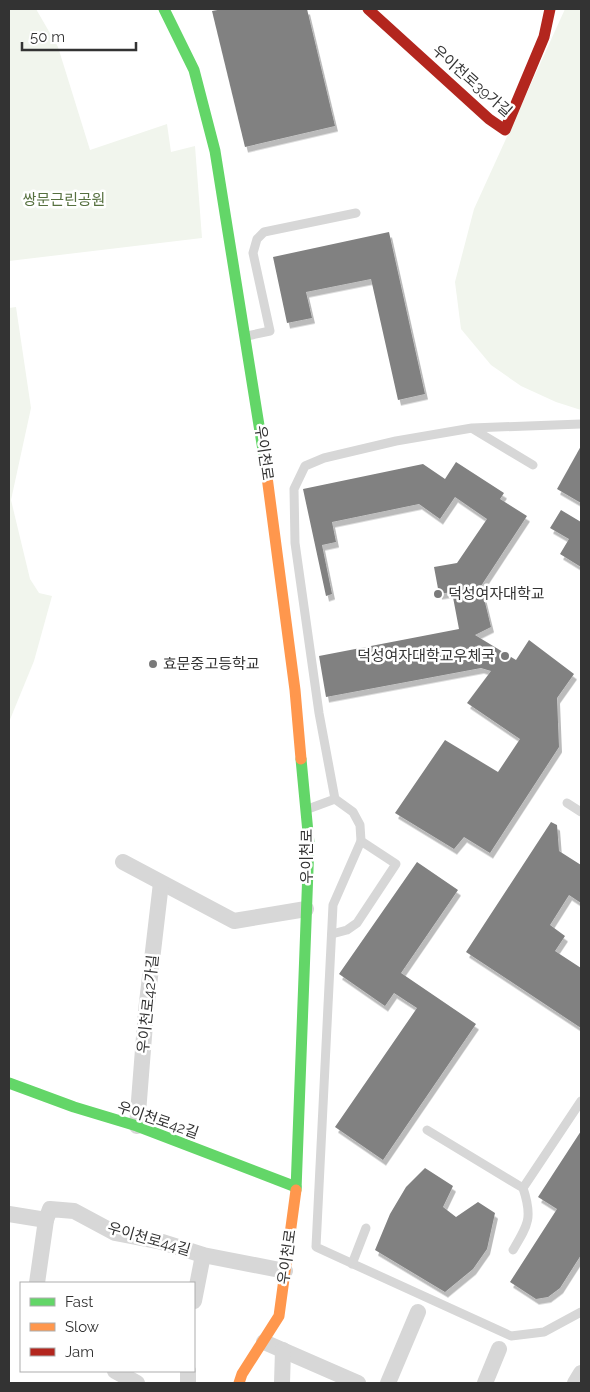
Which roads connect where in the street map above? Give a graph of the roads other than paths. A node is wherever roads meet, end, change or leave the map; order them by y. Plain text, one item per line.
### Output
1 (164, 9) edge
2 (368, 9) edge
3 (550, 9) edge
4 (356, 213) dead end
5 (246, 336) junction
6 (581, 424) edge
7 (472, 428) junction
8 (533, 465) dead end
9 (334, 800) junction
10 (567, 803) dead end
11 (305, 810) junction
12 (581, 812) edge
13 (361, 841) junction
14 (123, 862) dead end
15 (161, 882) junction
16 (306, 909) junction
17 (332, 934) junction
18 (9, 1083) edge
19 (581, 1101) edge
20 (137, 1126) junction
21 (427, 1130) dead end
22 (296, 1187) junction
23 (523, 1188) junction
24 (9, 1214) edge
25 (46, 1220) junction
26 (366, 1228) dead end
27 (513, 1250) dead end
28 (203, 1255) junction
29 (352, 1264) junction
30 (285, 1271) junction
31 (37, 1282) edge
32 (195, 1296) edge
33 (418, 1312) dead end
34 (581, 1312) edge
35 (264, 1342) junction
36 (499, 1348) dead end
37 (283, 1350) junction
38 (117, 1372) edge
39 (581, 1373) edge
40 (137, 1383) edge
41 (239, 1383) edge
42 (282, 1383) edge
43 (358, 1383) edge
44 (388, 1383) edge
45 (484, 1383) edge
46 (576, 1383) edge

1 - 5 street, 우이천로
2 - 3 street, 우이천로39가길
4 - 5 lane
5 - 11 street, 우이천로
6 - 7 lane
7 - 8 lane
7 - 9 lane
9 - 11 lane
9 - 13 lane
10 - 12 lane
11 - 16 street, 우이천로
13 - 17 lane
13 - 17 lane
14 - 15 street
15 - 16 street
15 - 20 street, 우이천로42가길
16 - 22 street, 우이천로
17 - 29 lane
18 - 20 street, 우이천로42길
19 - 23 lane
20 - 22 street, 우이천로42길
21 - 23 lane
22 - 30 street, 우이천로
23 - 27 lane
24 - 25 street
25 - 28 street, 우이천로44길
25 - 31 street
26 - 29 lane
28 - 30 street, 우이천로44길
28 - 32 street, 우이천로44길
29 - 34 lane
30 - 35 street, 우이천로
33 - 44 street
35 - 37 street
35 - 41 street, 우이천로
36 - 45 street
37 - 42 street
37 - 43 street
38 - 40 street
39 - 46 street

